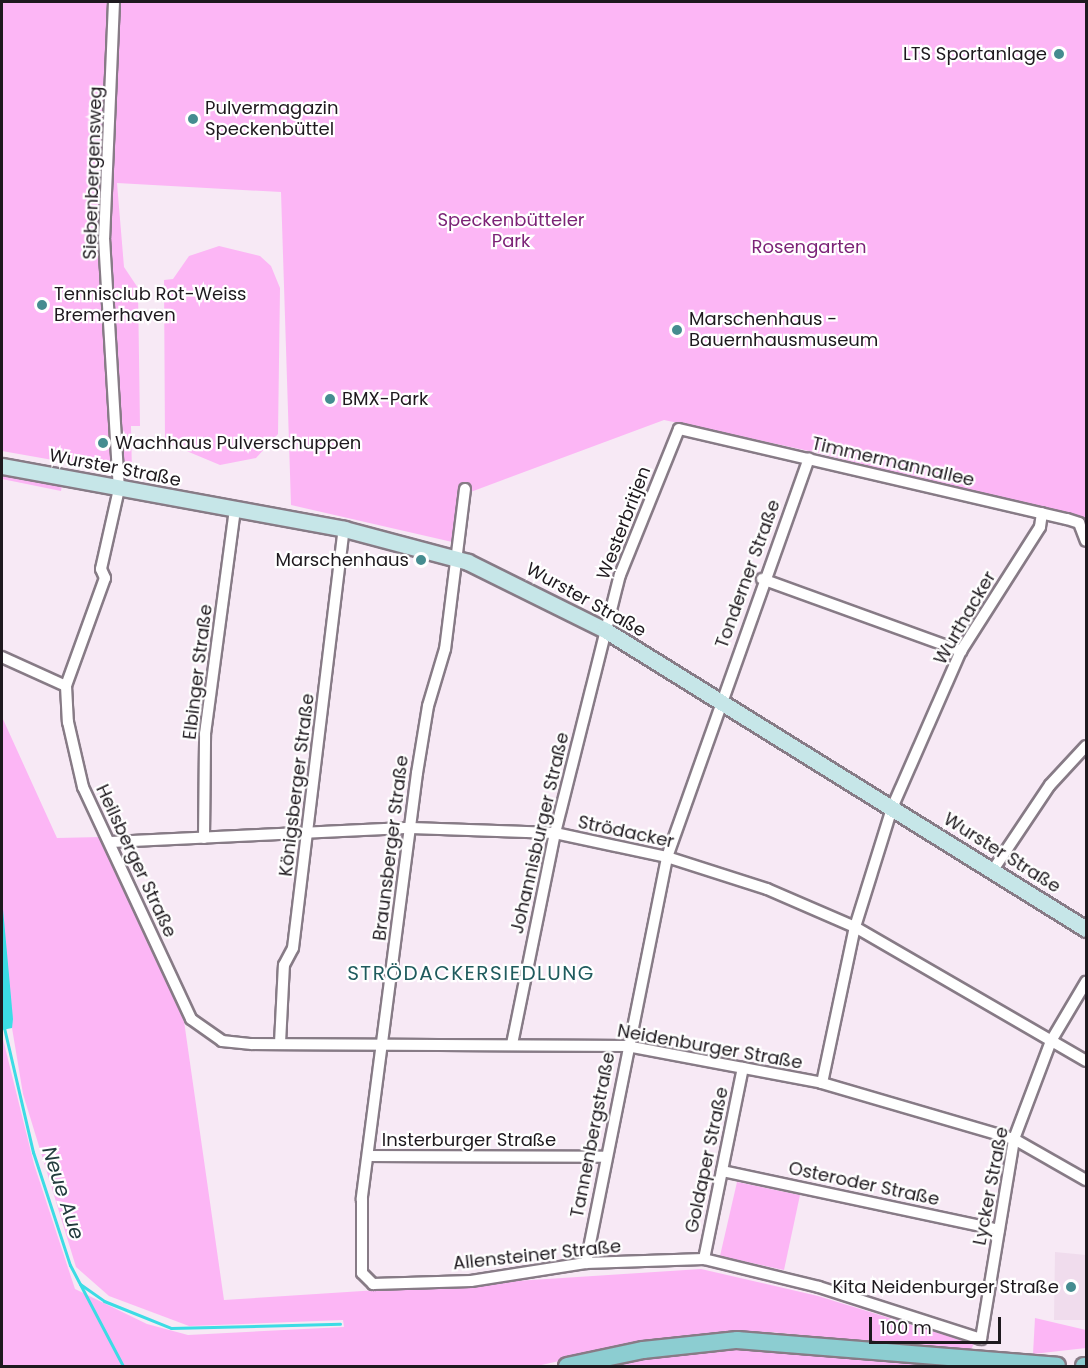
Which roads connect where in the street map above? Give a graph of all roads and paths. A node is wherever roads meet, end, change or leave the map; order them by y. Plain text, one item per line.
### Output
1 (114, 2) edge
2 (679, 429) joint
3 (808, 459) junction
4 (2, 466) edge
5 (119, 489) junction
6 (465, 489) dead end
7 (235, 510) junction
8 (1042, 513) junction
9 (344, 529) junction
10 (1086, 541) edge
11 (455, 557) junction
12 (762, 579) junction
13 (605, 630) junction
14 (961, 651) junction
15 (2, 657) edge
16 (66, 686) junction
17 (719, 700) junction
18 (1086, 746) edge
19 (892, 808) junction
20 (411, 828) junction
21 (308, 833) junction
22 (555, 833) junction
23 (204, 838) junction
24 (111, 842) junction
25 (667, 857) junction
26 (993, 870) junction
27 (855, 927) junction
28 (1086, 929) edge
29 (1086, 982) edge
30 (204, 1032) joint
31 (1051, 1041) junction
32 (280, 1043) junction
33 (383, 1043) junction
34 (512, 1044) junction
35 (627, 1046) junction
36 (1086, 1061) edge
37 (743, 1068) junction
38 (822, 1083) junction
39 (1014, 1139) junction
40 (368, 1156) junction
41 (606, 1157) junction
42 (722, 1171) junction
43 (1086, 1180) edge
44 (999, 1230) junction
45 (704, 1259) junction
46 (586, 1263) junction
47 (373, 1284) joint
48 (981, 1339) joint
49 (567, 1366) edge
50 (1057, 1366) edge

1 - 5 street, Siebenbergensweg
2 - 3 street, Timmermannallee
2 - 13 street, Westerbritjen
3 - 8 street, Timmermannallee
3 - 12 street, Tonderner Straße
4 - 5 street, Wurster Straße
5 - 7 street, Wurster Straße
5 - 16 street, Heilsberger Straße
6 - 11 street
7 - 9 street, Wurster Straße
7 - 23 street, Elbinger Straße
8 - 10 street, Timmermannallee
8 - 14 street, Wurthacker
9 - 11 street, Wurster Straße
9 - 21 street, Königsberger Straße
11 - 13 street, Wurster Straße
11 - 20 street, Braunsberger Straße
12 - 14 street
12 - 17 street, Tonderner Straße
13 - 17 street, Wurster Straße
13 - 22 street, Johannisburger Straße
14 - 19 street, Wurthacker
15 - 16 street
16 - 24 street, Heilsberger Straße
17 - 19 street, Wurster Straße
17 - 25 street, Tannenbergstraße
18 - 26 street
19 - 26 street, Wurster Straße
19 - 27 street, Wurthacker
20 - 21 street, Strödacker
20 - 22 street, Strödacker
20 - 33 street, Braunsberger Straße
21 - 23 street, Strödacker
21 - 32 street, Königsberger Straße
22 - 25 street, Strödacker
22 - 34 street, Johannisburger Straße
23 - 24 street, Strödacker
24 - 30 street, Heilsberger Straße
25 - 27 street, Strödacker
25 - 35 street, Tannenbergstraße
26 - 28 street, Wurster Straße
27 - 31 street, Strödacker
27 - 38 street, Wurthacker
29 - 31 street, Lycker Straße
30 - 32 street, Neidenburger Straße
31 - 36 street, Strödacker
31 - 39 street, Lycker Straße
32 - 33 street, Neidenburger Straße
33 - 34 street, Neidenburger Straße
33 - 40 street, Braunsberger Straße
34 - 35 street, Neidenburger Straße
35 - 37 street, Neidenburger Straße
35 - 41 street, Tannenbergstraße
37 - 38 street, Neidenburger Straße
37 - 42 street, Goldaper Straße
38 - 39 street, Neidenburger Straße
39 - 43 street, Neidenburger Straße
39 - 44 street, Lycker Straße
40 - 41 street, Insterburger Straße
40 - 47 street, Braunsberger Straße
41 - 46 street, Tannenbergstraße
42 - 44 street, Osteroder Straße
42 - 45 street, Goldaper Straße
44 - 48 street, Lycker Straße
45 - 46 street, Allensteiner Straße
45 - 48 street, Allensteiner Straße
46 - 47 street, Allensteiner Straße
49 - 50 main road

